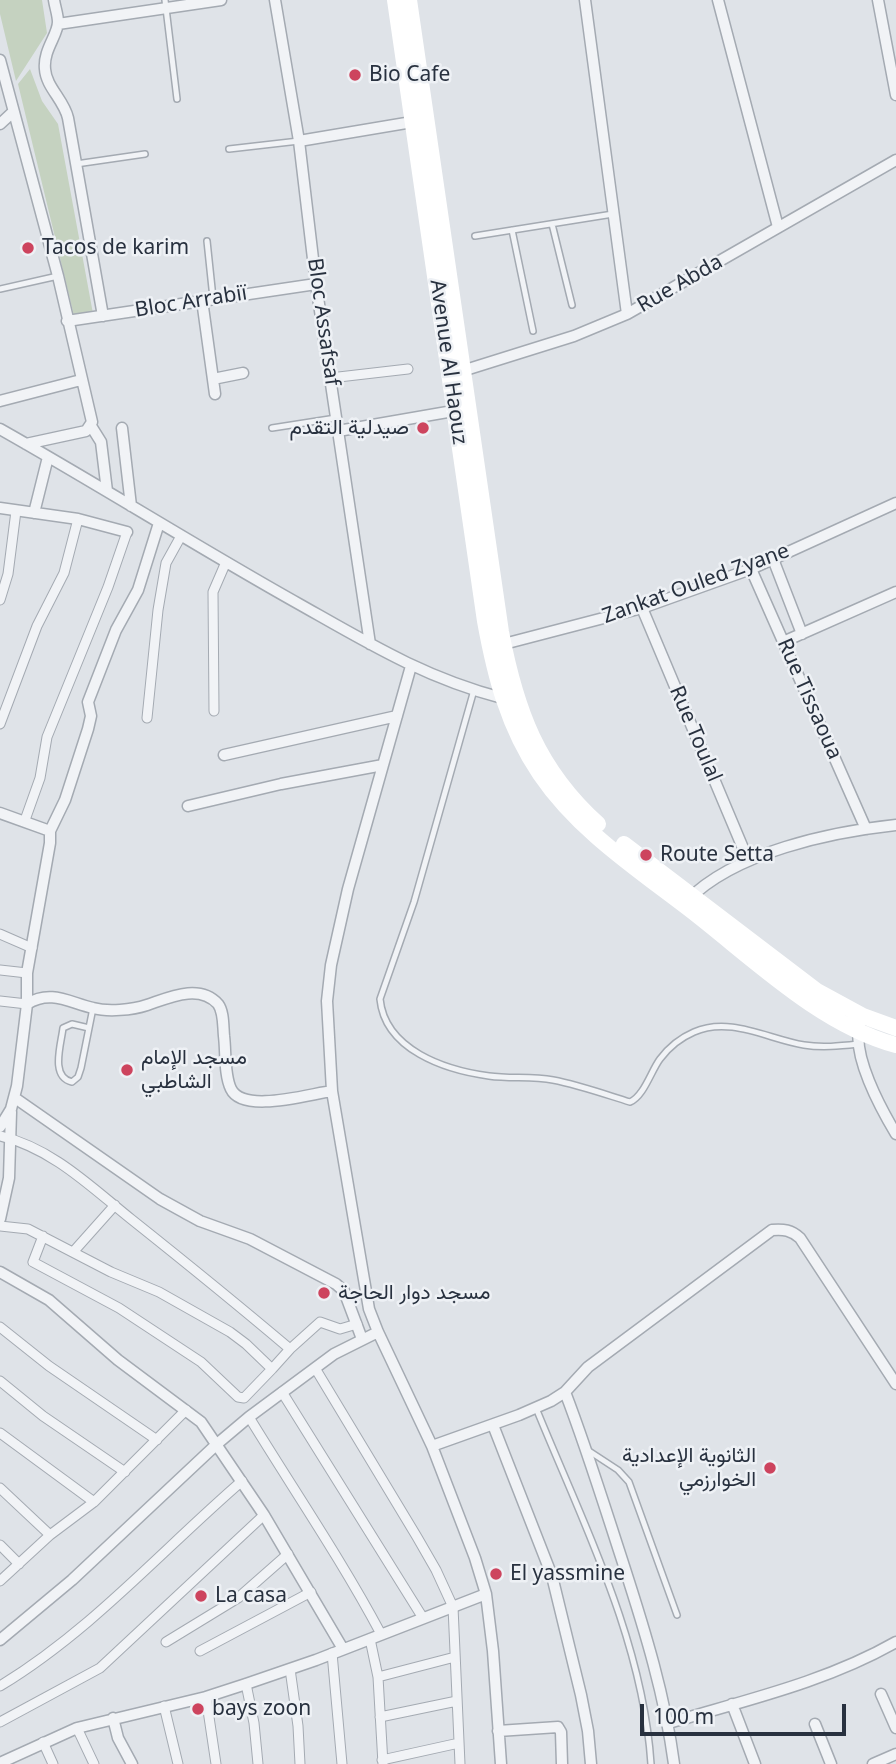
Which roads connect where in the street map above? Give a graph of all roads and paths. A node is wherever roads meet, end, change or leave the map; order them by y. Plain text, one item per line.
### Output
1 (54, 0) edge
2 (221, 0) edge
3 (275, 0) edge
4 (395, 0) edge
5 (409, 0) edge
6 (585, 0) edge
7 (718, 0) edge
8 (878, 0) edge
9 (165, 4) edge
10 (58, 24) junction
11 (0, 60) edge
12 (896, 95) edge
13 (177, 99) dead end
14 (13, 112) junction
15 (420, 121) junction
16 (0, 124) edge
17 (299, 141) junction
18 (229, 149) dead end
19 (145, 154) dead end
20 (896, 160) edge
21 (76, 164) junction
22 (613, 214) junction
23 (552, 223) junction
24 (778, 227) junction
25 (512, 230) junction
26 (475, 236) dead end
27 (208, 242) dead end
28 (58, 276) junction
29 (316, 284) junction
30 (0, 289) edge
31 (208, 299) junction
32 (572, 306) dead end
33 (627, 314) junction
34 (103, 316) junction
35 (67, 321) junction
36 (533, 331) dead end
37 (408, 369) dead end
38 (457, 372) junction
39 (243, 373) dead end
40 (330, 378) junction
41 (213, 379) junction
42 (81, 380) junction
43 (215, 394) dead end
44 (0, 401) edge
45 (462, 409) junction
46 (336, 418) junction
47 (91, 426) junction
48 (122, 428) dead end
49 (272, 428) dead end
50 (0, 429) edge
51 (338, 431) junction
52 (26, 444) junction
53 (48, 457) junction
54 (107, 491) junction
55 (896, 503) edge
56 (131, 506) junction
57 (0, 508) edge
58 (16, 511) junction
59 (34, 513) junction
60 (78, 519) junction
61 (159, 523) junction
62 (127, 533) joint
63 (181, 536) junction
64 (773, 559) junction
65 (226, 562) junction
66 (751, 569) junction
67 (896, 592) edge
68 (0, 600) edge
69 (642, 608) junction
70 (803, 634) junction
71 (783, 642) junction
72 (370, 644) junction
73 (497, 646) junction
74 (411, 666) junction
75 (474, 690) junction
76 (502, 698) junction
77 (214, 711) dead end
78 (397, 716) junction
79 (147, 718) dead end
80 (517, 720) junction
81 (0, 724) edge
82 (224, 755) dead end
83 (383, 765) junction
84 (188, 806) dead end
85 (0, 813) edge
86 (24, 820) junction
87 (896, 825) edge
88 (866, 829) junction
89 (50, 831) junction
90 (748, 860) junction
91 (688, 901) junction
92 (0, 934) edge
93 (32, 948) junction
94 (0, 970) edge
95 (27, 973) junction
96 (0, 1001) edge
97 (27, 1004) junction
98 (93, 1008) junction
99 (89, 1028) junction
100 (896, 1028) edge
101 (859, 1030) junction
102 (896, 1045) edge
103 (332, 1091) junction
104 (13, 1103) junction
105 (0, 1127) edge
106 (896, 1134) edge
107 (6, 1138) edge
108 (115, 1205) junction
109 (0, 1219) edge
110 (0, 1226) edge
111 (43, 1236) junction
112 (74, 1251) junction
113 (0, 1272) edge
114 (357, 1324) junction
115 (0, 1327) edge
116 (378, 1332) junction
117 (362, 1339) junction
118 (290, 1349) junction
119 (315, 1368) junction
120 (272, 1369) junction
121 (0, 1381) edge
122 (896, 1384) edge
123 (282, 1392) junction
124 (565, 1392) junction
125 (536, 1408) junction
126 (186, 1410) junction
127 (249, 1417) junction
128 (493, 1425) junction
129 (0, 1433) edge
130 (157, 1440) junction
131 (217, 1444) junction
132 (432, 1446) junction
133 (587, 1450) junction
134 (125, 1472) junction
135 (242, 1481) junction
136 (0, 1488) edge
137 (94, 1502) junction
138 (264, 1515) junction
139 (50, 1535) junction
140 (0, 1545) edge
141 (288, 1554) junction
142 (19, 1564) junction
143 (0, 1581) edge
144 (311, 1592) junction
145 (486, 1594) junction
146 (453, 1607) junction
147 (677, 1615) dead end
148 (424, 1618) junction
149 (381, 1634) junction
150 (370, 1639) junction
151 (0, 1640) edge
152 (166, 1642) dead end
153 (896, 1642) edge
154 (200, 1651) dead end
155 (338, 1651) junction
156 (455, 1657) junction
157 (290, 1669) junction
158 (378, 1677) junction
159 (246, 1684) junction
160 (0, 1686) edge
161 (881, 1694) dead end
162 (206, 1697) junction
163 (457, 1701) junction
164 (732, 1704) junction
165 (164, 1706) junction
166 (380, 1717) junction
167 (113, 1718) junction
168 (0, 1722) edge
169 (669, 1723) junction
170 (815, 1724) dead end
171 (77, 1728) junction
172 (896, 1728) edge
173 (498, 1731) junction
174 (43, 1742) junction
175 (459, 1743) junction
176 (896, 1754) edge
177 (382, 1762) edge
178 (4, 1763) edge
179 (53, 1764) edge
180 (94, 1764) edge
181 (132, 1764) edge
182 (178, 1764) edge
183 (216, 1764) edge
184 (258, 1764) edge
185 (300, 1764) edge
186 (342, 1764) edge
187 (460, 1764) edge
188 (501, 1764) edge
189 (562, 1764) edge
190 (591, 1764) edge
191 (650, 1764) edge
192 (674, 1764) edge
193 (755, 1764) edge
194 (831, 1764) edge
195 (873, 1764) edge

1 - 10 street
2 - 9 street
3 - 17 street, Bloc Assafsaf
4 - 15 main road, Avenue Al Haouz
5 - 15 main road, Avenue Al Haouz
6 - 22 street
7 - 24 street
8 - 12 street
9 - 10 street
9 - 13 lane
10 - 21 street
11 - 14 street
14 - 16 street
14 - 28 street
15 - 17 street
15 - 38 main road, Avenue Al Haouz
17 - 18 lane
17 - 29 street, Bloc Assafsaf
19 - 21 lane
20 - 24 street, Rue Abda
21 - 34 street
22 - 23 lane
22 - 33 street
23 - 25 lane
23 - 32 lane
24 - 33 street, Rue Abda
25 - 26 lane
25 - 36 lane
27 - 31 lane
28 - 30 lane
28 - 35 street
29 - 31 street, Bloc Arrabiï
29 - 40 street, Bloc Assafsaf
31 - 34 street, Bloc Arrabiï
31 - 41 street
33 - 38 street, Rue Abda
34 - 35 street, Bloc Arrabiï
35 - 42 street
37 - 40 street
38 - 45 main road, Avenue Al Haouz
39 - 41 street
40 - 46 street, Bloc Assafsaf
41 - 43 street
42 - 44 street
42 - 47 street
45 - 51 street
45 - 73 main road, Avenue Al Haouz
46 - 49 lane
46 - 51 street, Bloc Assafsaf
47 - 52 street
47 - 54 street
48 - 56 street
50 - 52 street
51 - 72 street, Bloc Assafsaf
52 - 53 street
53 - 54 street
53 - 59 street
54 - 56 street
55 - 64 street, Zankat Ouled Zyane
56 - 61 street
57 - 58 street
58 - 59 street
58 - 68 street
59 - 60 street
60 - 62 street
60 - 81 street
61 - 63 street
61 - 89 street
62 - 86 street
63 - 65 street
63 - 79 street
64 - 66 street, Zankat Ouled Zyane
64 - 70 street
65 - 72 street
65 - 77 street
66 - 69 street, Zankat Ouled Zyane
66 - 71 street, Rue Tissaoua
67 - 70 street
69 - 73 street, Zankat Ouled Zyane
69 - 90 street, Rue Toulal
70 - 71 street
71 - 88 street, Rue Tissaoua
72 - 74 street
73 - 76 main road, Avenue Al Haouz
73 - 80 main road, Avenue Al Haouz
74 - 75 street
74 - 78 street
75 - 76 street
75 - 101 lane
76 - 80 main road, Avenue Al Haouz
78 - 82 street
78 - 83 street
80 - 91 main road
83 - 84 street
83 - 103 street
85 - 86 street
86 - 89 street
87 - 88 street
88 - 90 street
89 - 93 street
90 - 91 street
91 - 101 main road
92 - 93 street
93 - 95 street
94 - 95 street
95 - 97 street
96 - 97 street
97 - 98 street
97 - 104 street
98 - 99 lane
98 - 103 street
99 - 99 lane
100 - 101 main road
101 - 102 main road
101 - 106 street
103 - 116 street
104 - 105 street
104 - 107 street
104 - 114 street
107 - 108 street
107 - 109 street
108 - 112 street
108 - 118 street
110 - 111 street
111 - 112 street
111 - 120 street
112 - 120 street
113 - 126 street
114 - 117 street
114 - 118 street
115 - 130 street
116 - 117 street
116 - 132 street
117 - 119 street
118 - 120 street
119 - 123 street
119 - 146 street
121 - 134 street
122 - 124 street
123 - 127 street
123 - 148 street
124 - 125 street
124 - 133 street
125 - 128 street
125 - 191 lane
126 - 130 street
126 - 131 street
127 - 131 street
127 - 149 street
128 - 132 street
128 - 190 street
129 - 137 street
130 - 134 street
131 - 135 street
131 - 151 street
132 - 145 street
133 - 147 lane
133 - 169 street
134 - 137 street
135 - 138 street
135 - 160 street
136 - 139 street
137 - 139 street
138 - 141 street
138 - 168 street
139 - 142 street
140 - 142 street
141 - 144 street
141 - 152 street
142 - 143 street
144 - 154 street
144 - 155 street
145 - 146 street
145 - 173 street
146 - 148 street
146 - 156 street
148 - 149 street
149 - 150 street
150 - 155 street
150 - 158 street
153 - 164 street
155 - 157 street
155 - 186 street
156 - 158 street
156 - 163 street
157 - 159 street
157 - 185 street
158 - 166 street
159 - 162 street
159 - 184 street
161 - 172 street
162 - 165 street
162 - 183 street
163 - 166 street
163 - 175 street
164 - 169 street
164 - 193 street
165 - 167 street
165 - 182 street
166 - 177 street
167 - 171 street
167 - 181 street
169 - 192 street
170 - 194 street
171 - 174 street
171 - 180 street
173 - 188 street
173 - 189 street
174 - 178 street
174 - 179 street
175 - 177 street
175 - 187 street
176 - 195 street

